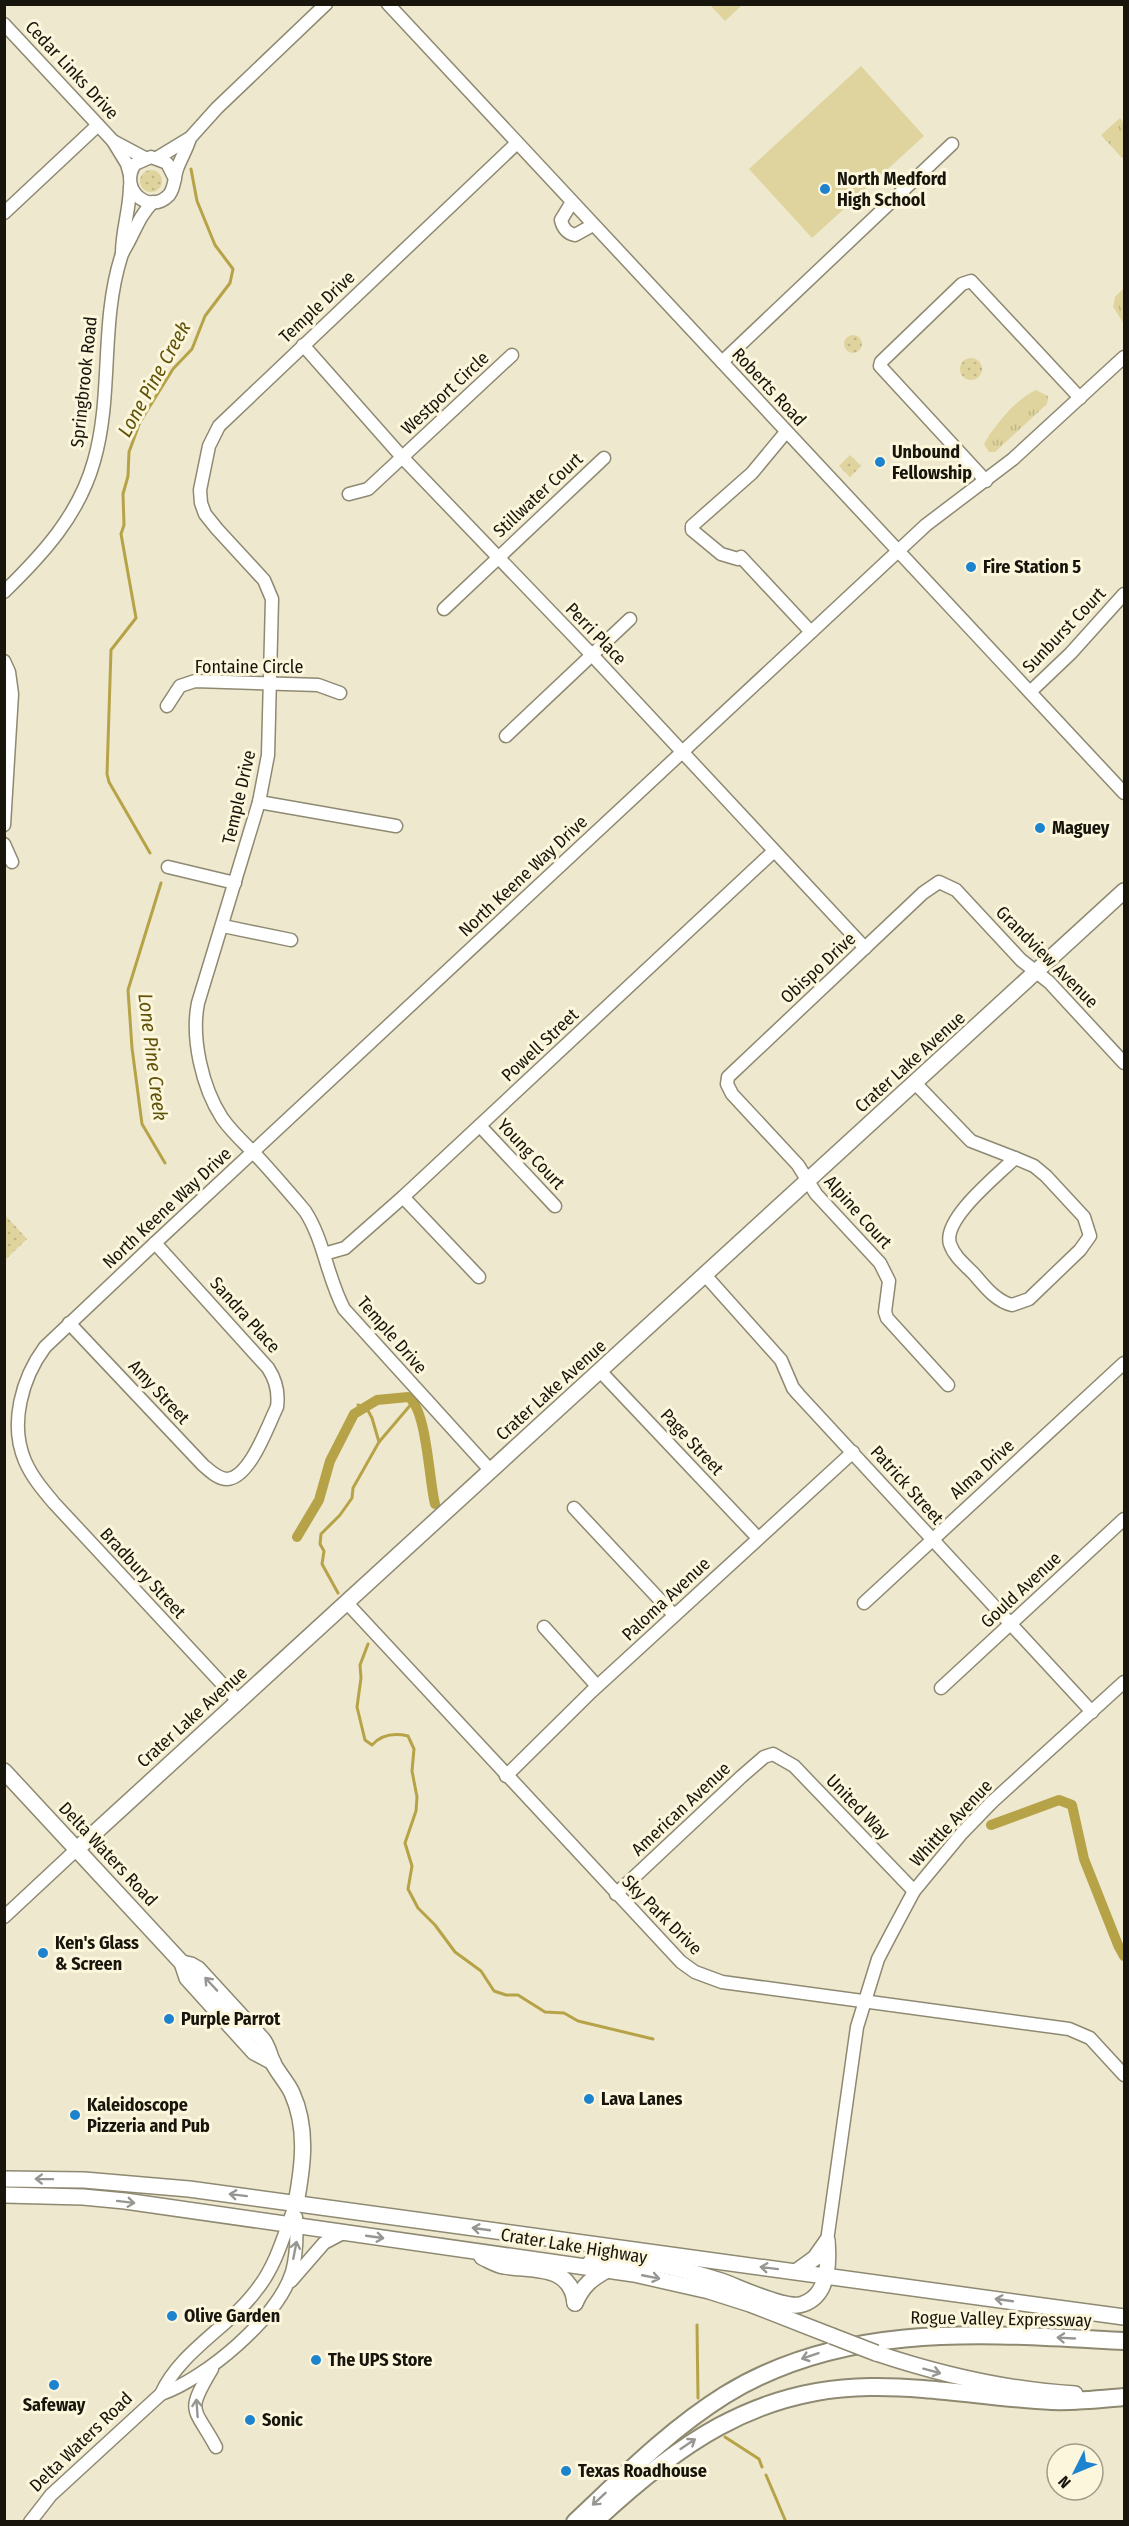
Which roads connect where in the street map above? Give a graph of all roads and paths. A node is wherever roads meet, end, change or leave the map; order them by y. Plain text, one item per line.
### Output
1 (326, 4) edge
2 (388, 4) edge
3 (4, 24) edge
4 (98, 125) junction
5 (190, 138) junction
6 (113, 141) junction
7 (517, 143) junction
8 (952, 144) dead end
9 (151, 158) junction
10 (175, 179) junction
11 (130, 181) junction
12 (153, 202) junction
13 (572, 202) junction
14 (4, 213) edge
15 (593, 225) junction
16 (122, 255) junction
17 (303, 345) junction
18 (512, 355) dead end
19 (1125, 357) edge
20 (722, 362) junction
21 (1080, 398) junction
22 (786, 432) junction
23 (402, 457) junction
24 (604, 458) dead end
25 (986, 481) junction
26 (349, 494) dead end
27 (898, 551) junction
28 (498, 558) junction
29 (4, 592) edge
30 (1125, 594) edge
31 (444, 609) dead end
32 (630, 619) dead end
33 (811, 632) junction
34 (592, 655) junction
35 (4, 661) edge
36 (271, 683) junction
37 (1030, 692) junction
38 (340, 693) dead end
39 (167, 706) dead end
40 (506, 736) dead end
41 (682, 752) junction
42 (1125, 793) edge
43 (260, 802) junction
44 (4, 825) edge
45 (396, 826) dead end
46 (4, 844) edge
47 (774, 851) junction
48 (12, 862) dead end
49 (168, 867) dead end
50 (939, 882) joint
51 (236, 883) junction
52 (1125, 891) edge
53 (223, 926) junction
54 (291, 940) dead end
55 (865, 948) junction
56 (1036, 972) junction
57 (1125, 1064) edge
58 (915, 1083) junction
59 (727, 1084) joint
60 (480, 1126) junction
61 (253, 1153) junction
62 (1015, 1158) junction
63 (807, 1182) junction
64 (403, 1197) junction
65 (555, 1206) dead end
66 (155, 1243) junction
67 (324, 1254) junction
68 (705, 1275) junction
69 (479, 1277) dead end
70 (69, 1323) junction
71 (1125, 1363) edge
72 (600, 1371) junction
73 (948, 1385) dead end
74 (853, 1452) junction
75 (27, 1464) joint
76 (491, 1471) junction
77 (227, 1479) joint
78 (574, 1508) dead end
79 (1125, 1519) edge
80 (758, 1538) junction
81 (932, 1539) junction
82 (347, 1603) junction
83 (864, 1603) dead end
84 (675, 1615) junction
85 (1010, 1624) junction
86 (544, 1627) dead end
87 (1125, 1682) edge
88 (597, 1686) junction
89 (941, 1688) dead end
90 (238, 1702) junction
91 (1092, 1712) junction
92 (773, 1754) joint
93 (4, 1771) edge
94 (506, 1776) junction
95 (77, 1849) junction
96 (914, 1891) junction
97 (616, 1894) junction
98 (4, 1917) edge
99 (863, 2001) junction
100 (1125, 2075) edge
101 (4, 2179) edge
102 (4, 2195) edge
103 (296, 2203) junction
104 (292, 2226) junction
105 (343, 2233) junction
106 (827, 2241) junction
107 (465, 2250) junction
108 (579, 2265) junction
109 (609, 2270) junction
110 (797, 2271) junction
111 (826, 2275) junction
112 (283, 2291) junction
113 (1125, 2317) edge
114 (1125, 2340) edge
115 (213, 2367) junction
116 (161, 2394) junction
117 (1125, 2397) edge
118 (216, 2447) dead end
119 (30, 2522) edge
120 (575, 2522) edge
121 (594, 2522) edge

1 - 5 street
2 - 7 street, Roberts Road
3 - 4 street, Cedar Links Drive
4 - 6 street, Cedar Links Drive
4 - 14 street
5 - 9 street
5 - 10 street
6 - 9 street, Cedar Links Drive
6 - 11 street, Cedar Links Drive
7 - 13 street, Roberts Road
7 - 17 street, Temple Drive
8 - 20 street
9 - 10 street
9 - 11 street
10 - 12 street
11 - 12 street
11 - 16 street, Springbrook Road
12 - 16 street, Springbrook Road
13 - 15 street, Roberts Road
13 - 15 street
15 - 20 street, Roberts Road
16 - 29 street, Springbrook Road
17 - 23 street, Perri Place
17 - 36 street, Temple Drive
18 - 23 street, Westport Circle
19 - 21 street, North Keene Way Drive
20 - 22 street, Roberts Road
21 - 25 street, North Keene Way Drive
21 - 25 street
22 - 27 street, Roberts Road
22 - 33 street
23 - 26 street, Westport Circle
23 - 28 street, Perri Place
24 - 28 street, Stillwater Court
25 - 27 street, North Keene Way Drive
27 - 33 street, North Keene Way Drive
27 - 37 street, Roberts Road
28 - 31 street, Stillwater Court
28 - 34 street, Perri Place
30 - 37 street, Sunburst Court
32 - 34 street
33 - 41 street, North Keene Way Drive
34 - 40 street
34 - 41 street, Perri Place
35 - 44 street
36 - 38 street, Fontaine Circle
36 - 39 street, Fontaine Circle
36 - 43 street, Temple Drive
37 - 42 street, Roberts Road
41 - 47 street, Perri Place
41 - 61 street, North Keene Way Drive
43 - 45 street
43 - 51 street, Temple Drive
46 - 48 street
47 - 55 street, Perri Place
47 - 60 street, Powell Street
49 - 51 street
50 - 55 street, Obispo Drive
50 - 56 street, Grandview Avenue
51 - 53 street, Temple Drive
52 - 56 main road, Crater Lake Avenue
53 - 54 street
53 - 61 street, Temple Drive
55 - 59 street, Obispo Drive
56 - 57 street, Grandview Avenue
56 - 58 main road, Crater Lake Avenue
58 - 62 street
58 - 63 main road, Crater Lake Avenue
59 - 63 street, Alpine Court
60 - 64 street, Powell Street
60 - 65 street, Young Court
61 - 66 street, North Keene Way Drive
61 - 67 street, Temple Drive
62 - 62 street
63 - 68 main road, Crater Lake Avenue
63 - 73 street, Alpine Court
64 - 67 street, Powell Street
64 - 69 street
66 - 70 street, North Keene Way Drive
66 - 77 street, Sandra Place
67 - 76 street, Temple Drive
68 - 72 main road, Crater Lake Avenue
68 - 74 street, Patrick Street
70 - 75 street, North Keene Way Drive
70 - 77 street, Amy Street
71 - 81 street, Alma Drive
72 - 76 main road, Crater Lake Avenue
72 - 80 street, Page Street
74 - 80 street, Paloma Avenue
74 - 81 street, Patrick Street
75 - 90 street, Bradbury Street
76 - 82 main road, Crater Lake Avenue
78 - 84 street
79 - 85 street, Gould Avenue
80 - 84 street, Paloma Avenue
81 - 83 street, Alma Drive
81 - 85 street, Patrick Street
82 - 90 main road, Crater Lake Avenue
82 - 94 street, Sky Park Drive
84 - 88 street, Paloma Avenue
85 - 89 street, Gould Avenue
85 - 91 street, Patrick Street
86 - 88 street
87 - 91 street, Whittle Avenue
88 - 94 street, Paloma Avenue
90 - 95 main road, Crater Lake Avenue
91 - 96 street, Whittle Avenue
92 - 96 street, United Way
92 - 97 street, American Avenue
93 - 95 main road, Delta Waters Road
94 - 97 street, Sky Park Drive
95 - 98 street, Crater Lake Avenue
95 - 103 main road, Delta Waters Road
96 - 99 street, Whittle Avenue
97 - 99 street, Sky Park Drive
99 - 100 street, Sky Park Drive
99 - 106 street, Whittle Avenue
103 -> 101 main road, Crater Lake Highway
102 -> 104 main road, Crater Lake Highway
103 - 104 street, Delta Waters Road
110 -> 103 main road, Crater Lake Highway
104 - 105 main road, Crater Lake Highway
112 -> 104 street, Delta Waters Road
104 - 116 street, Delta Waters Road
105 -> 107 main road, Crater Lake Highway
105 - 112 street
106 - 110 main road
106 - 111 main road
107 - 108 main road, Crater Lake Highway
107 - 109 main road
108 - 109 main road, Crater Lake Highway
108 - 111 main road
109 -> 117 main road, Crater Lake Highway, bridge
110 - 111 main road, Crater Lake Highway
113 -> 111 main road, Crater Lake Highway
112 - 115 street, Delta Waters Road
114 -> 120 highway, Rogue Valley Expressway
115 - 116 street, Delta Waters Road
118 -> 115 street
116 - 119 street, Delta Waters Road
121 -> 117 highway

